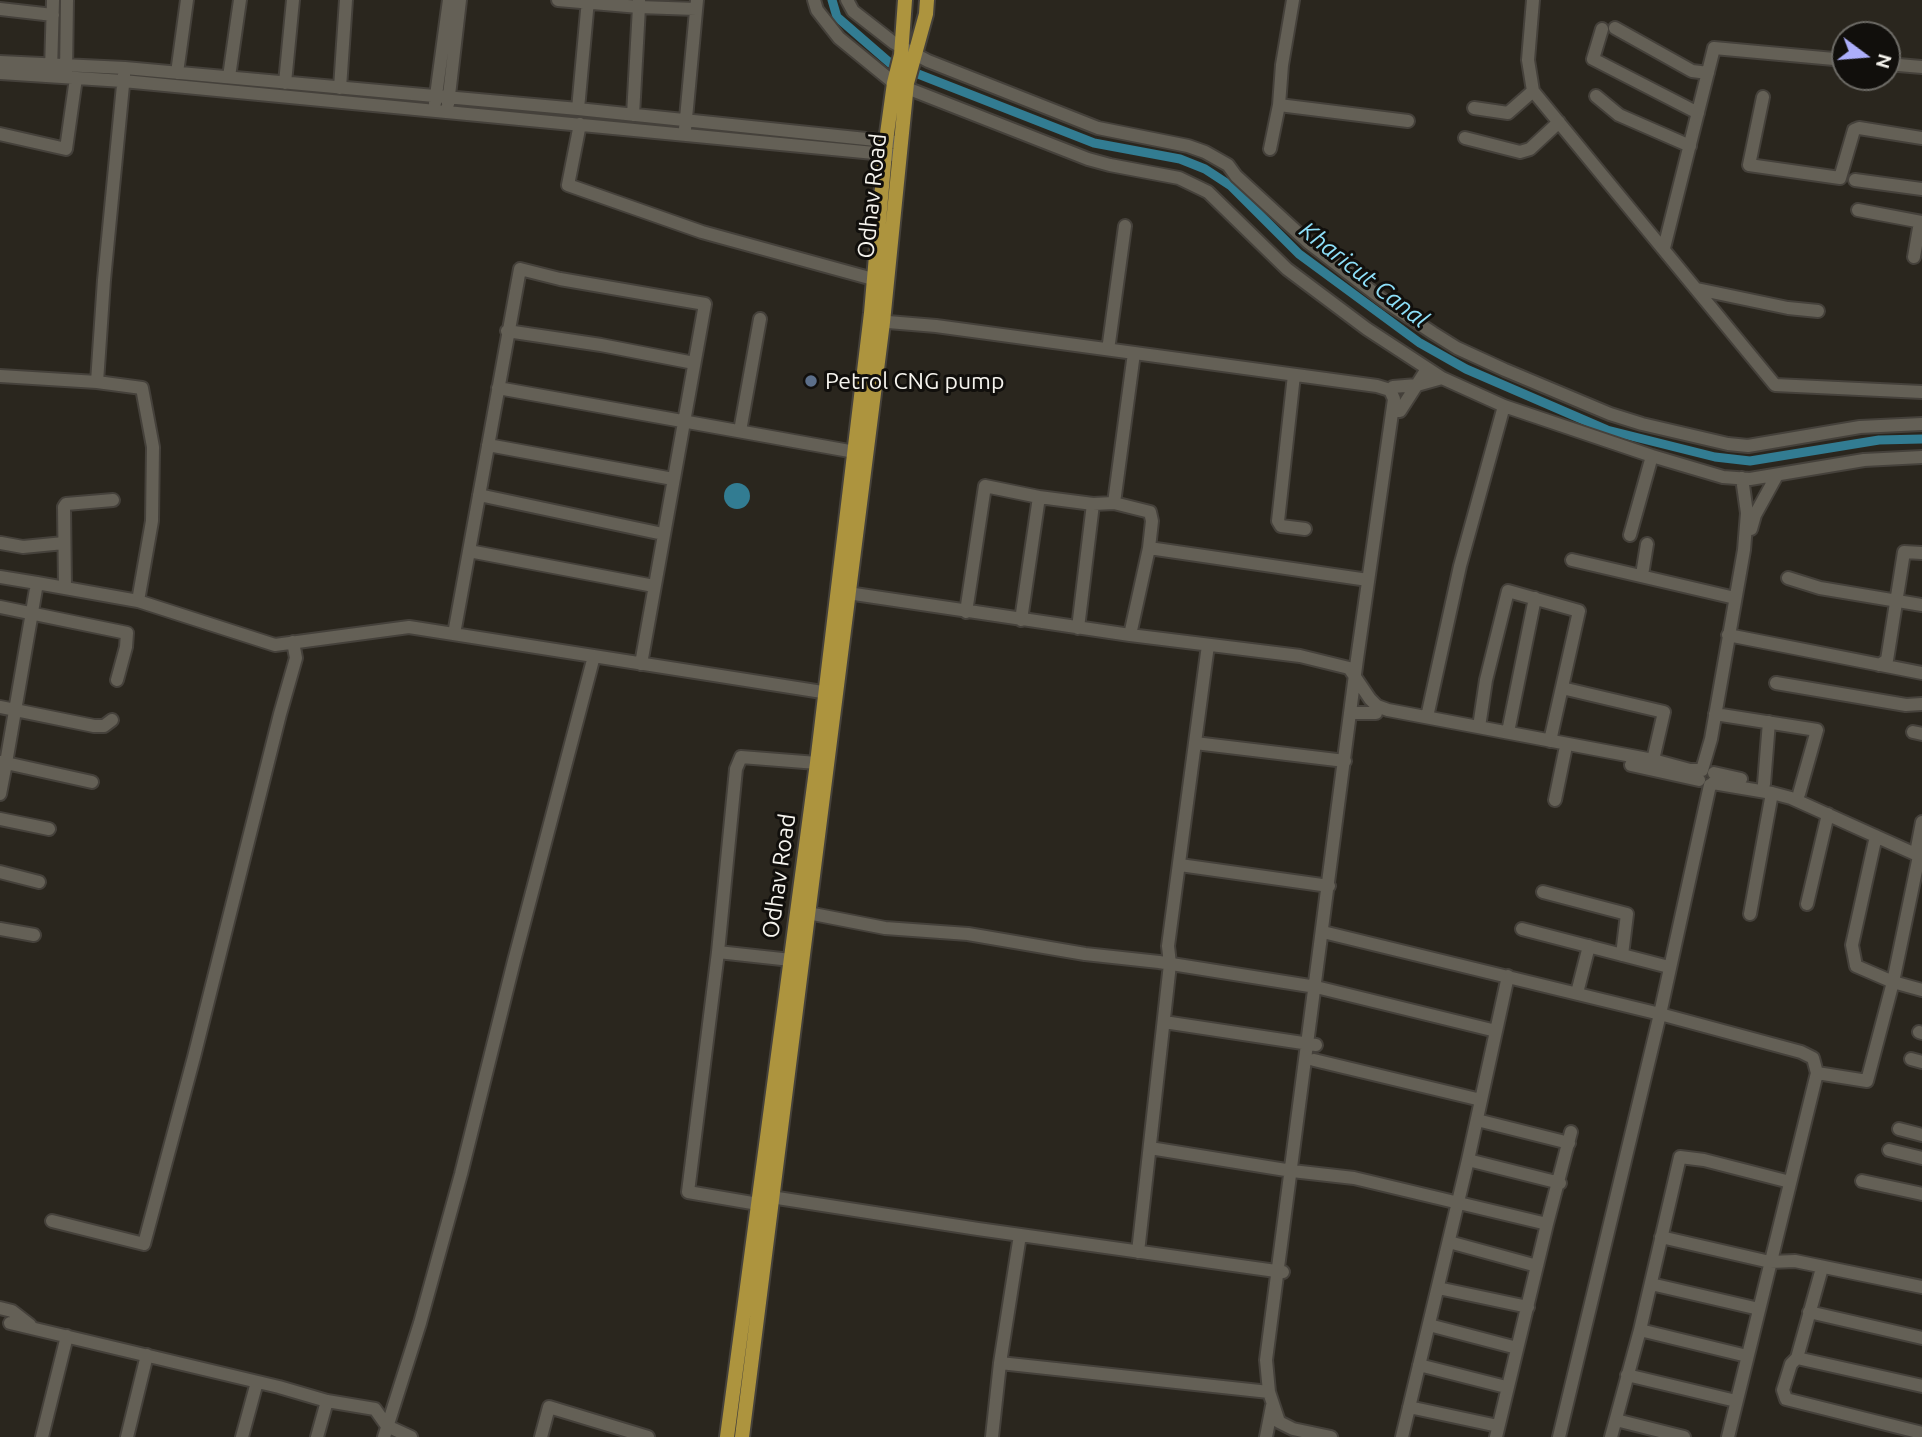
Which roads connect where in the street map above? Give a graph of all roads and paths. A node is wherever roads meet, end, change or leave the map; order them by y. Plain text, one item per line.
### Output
1 (53, 0) edge
2 (67, 0) edge
3 (187, 0) edge
4 (240, 0) edge
5 (293, 0) edge
6 (346, 0) edge
7 (449, 0) edge
8 (460, 0) edge
9 (558, 0) edge
10 (814, 0) edge
11 (847, 0) edge
12 (905, 0) edge
13 (927, 0) edge
14 (1293, 0) edge
15 (1533, 0) edge
16 (588, 1) edge
17 (639, 4) edge
18 (697, 4) edge
19 (0, 9) edge
20 (53, 15) junction
21 (907, 54) junction
22 (1831, 59) edge
23 (0, 62) edge
24 (1901, 65) edge
25 (1922, 67) edge
26 (125, 68) junction
27 (51, 70) junction
28 (0, 73) edge
29 (69, 73) junction
30 (177, 73) junction
31 (1708, 73) junction
32 (229, 77) junction
33 (124, 81) junction
34 (285, 83) junction
35 (903, 84) junction
36 (340, 88) junction
37 (1533, 90) junction
38 (1596, 96) dead end
39 (442, 97) junction
40 (1763, 97) dead end
41 (1279, 105) junction
42 (1474, 108) dead end
43 (578, 109) junction
44 (441, 111) junction
45 (1698, 113) junction
46 (633, 115) junction
47 (686, 120) junction
48 (1408, 121) dead end
49 (1559, 122) junction
50 (580, 124) junction
51 (0, 134) edge
52 (685, 135) junction
53 (1465, 138) dead end
54 (1922, 138) edge
55 (1690, 146) junction
56 (892, 149) junction
57 (1270, 149) dead end
58 (1854, 180) dead end
59 (1922, 189) edge
60 (1857, 210) dead end
61 (1921, 222) edge
62 (1125, 226) dead end
63 (1664, 248) junction
64 (1914, 257) dead end
65 (873, 279) junction
66 (1697, 289) junction
67 (1818, 311) dead end
68 (877, 317) junction
69 (760, 318) dead end
70 (507, 331) junction
71 (1109, 343) junction
72 (1134, 353) junction
73 (694, 363) junction
74 (1427, 369) junction
75 (1294, 374) junction
76 (0, 376) edge
77 (1442, 377) junction
78 (97, 383) junction
79 (1417, 385) junction
80 (498, 388) junction
81 (1391, 388) junction
82 (1922, 392) edge
83 (1504, 406) junction
84 (1396, 411) junction
85 (684, 421) junction
86 (1922, 424) edge
87 (740, 431) junction
88 (488, 445) junction
89 (855, 452) junction
90 (1652, 456) junction
91 (1922, 457) edge
92 (1777, 475) junction
93 (1742, 478) junction
94 (673, 479) junction
95 (479, 495) junction
96 (1039, 497) junction
97 (113, 500) dead end
98 (1114, 503) junction
99 (1093, 504) junction
100 (1305, 529) dead end
101 (663, 534) junction
102 (1630, 536) dead end
103 (1, 543) edge
104 (64, 543) junction
105 (1647, 544) dead end
106 (1149, 548) junction
107 (1744, 550) junction
108 (469, 551) junction
109 (1922, 553) edge
110 (1572, 560) dead end
111 (1642, 575) junction
112 (0, 577) edge
113 (1788, 578) dead end
114 (1368, 580) junction
115 (37, 583) junction
116 (654, 586) junction
117 (65, 588) junction
118 (843, 592) junction
119 (1535, 597) junction
120 (1735, 598) junction
121 (1896, 599) junction
122 (138, 601) junction
123 (1922, 605) edge
124 (0, 607) edge
125 (966, 612) junction
126 (33, 613) junction
127 (1021, 620) junction
128 (1078, 628) junction
129 (454, 634) junction
130 (1130, 635) junction
131 (1728, 635) junction
132 (293, 642) junction
133 (1208, 645) junction
134 (594, 656) junction
135 (640, 664) junction
136 (1879, 665) junction
137 (1922, 673) edge
138 (117, 680) dead end
139 (1776, 683) dead end
140 (1358, 687) junction
141 (1562, 688) junction
142 (831, 693) junction
143 (1922, 704) edge
144 (0, 707) edge
145 (16, 710) junction
146 (1377, 710) junction
147 (1355, 713) junction
148 (1715, 713) junction
149 (1427, 717) junction
150 (112, 720) dead end
151 (1769, 722) junction
152 (1479, 727) junction
153 (1508, 732) junction
154 (1550, 741) junction
155 (1195, 743) junction
156 (1565, 751) junction
157 (1653, 760) junction
158 (1345, 761) junction
159 (3, 762) edge
160 (817, 763) junction
161 (1707, 778) junction
162 (92, 782) dead end
163 (1768, 788) junction
164 (0, 794) edge
165 (1799, 794) junction
166 (1555, 800) dead end
167 (1828, 814) junction
168 (0, 819) edge
169 (1922, 822) edge
170 (49, 829) dead end
171 (1876, 836) junction
172 (1920, 853) edge
173 (1180, 865) junction
174 (0, 872) edge
175 (39, 882) dead end
176 (1329, 887) junction
177 (1544, 892) dead end
178 (1807, 904) dead end
179 (808, 913) junction
180 (1750, 914) dead end
181 (0, 929) edge
182 (1522, 929) dead end
183 (1327, 933) junction
184 (34, 935) dead end
185 (1589, 946) junction
186 (718, 952) junction
187 (1622, 955) junction
188 (790, 960) junction
189 (1170, 964) junction
190 (1665, 966) junction
191 (1508, 976) junction
192 (1893, 982) junction
193 (1320, 988) junction
194 (1922, 990) edge
195 (1577, 993) junction
196 (1657, 1014) junction
197 (1164, 1022) junction
198 (1496, 1031) junction
199 (1312, 1044) junction
200 (1314, 1060) junction
201 (1817, 1073) junction
202 (1481, 1100) junction
203 (1477, 1120) junction
204 (1899, 1129) dead end
205 (1922, 1135) edge
206 (1150, 1148) junction
207 (1889, 1150) dead end
208 (1922, 1158) edge
209 (1468, 1160) junction
210 (1296, 1171) junction
211 (1862, 1181) dead end
212 (1790, 1182) junction
213 (1560, 1183) junction
214 (1922, 1194) edge
215 (765, 1201) junction
216 (1458, 1201) junction
217 (52, 1221) dead end
218 (1547, 1224) junction
219 (1020, 1235) junction
220 (1661, 1237) junction
221 (1449, 1242) junction
222 (1138, 1252) junction
223 (1770, 1262) junction
224 (1537, 1266) junction
225 (1822, 1268) junction
226 (1282, 1271) junction
227 (1651, 1284) junction
228 (1922, 1287) edge
229 (1438, 1288) junction
230 (1528, 1307) junction
231 (0, 1308) edge
232 (1759, 1309) junction
233 (1809, 1312) junction
234 (10, 1323) dead end
235 (1429, 1325) junction
236 (34, 1328) junction
237 (1640, 1330) junction
238 (67, 1336) junction
239 (1922, 1338) edge
240 (1517, 1348) junction
241 (147, 1355) junction
242 (1747, 1356) junction
243 (1797, 1358) junction
244 (1000, 1363) junction
245 (1419, 1365) junction
246 (1627, 1375) junction
247 (257, 1382) junction
248 (1506, 1387) junction
249 (1922, 1387) edge
250 (1269, 1392) junction
251 (327, 1401) junction
252 (1736, 1401) junction
253 (1272, 1406) junction
254 (1409, 1407) junction
255 (1616, 1420) junction
256 (385, 1432) edge
257 (1497, 1432) edge
258 (1922, 1433) edge
259 (41, 1437) edge
260 (127, 1437) edge
261 (242, 1437) edge
262 (317, 1437) edge
263 (411, 1437) edge
264 (541, 1437) edge
265 (648, 1437) edge
266 (727, 1437) edge
267 (742, 1437) edge
268 (992, 1437) edge
269 (1266, 1437) edge
270 (1331, 1437) edge
271 (1402, 1437) edge
272 (1556, 1437) edge
273 (1611, 1437) edge
274 (1684, 1437) edge
275 (1728, 1437) edge

1 - 20 street
2 - 29 street
3 - 30 street
4 - 32 street
5 - 34 street
6 - 36 street
7 - 39 street
8 - 39 street
9 - 16 street
10 - 35 street
11 - 21 street
12 - 21 main road
13 - 21 main road
14 - 41 street
15 - 37 street
16 - 17 street
16 - 43 street
17 - 18 street
17 - 46 street
18 - 47 street
19 - 20 street
20 - 27 street
21 - 35 main road, Odhav Road
21 - 86 street
22 - 31 street
23 - 27 street
24 - 25 street
26 - 29 street
26 - 30 street
26 - 33 street
27 - 28 street
27 - 29 street
29 - 33 street
29 - 51 street
30 - 32 street
31 - 45 street
31 - 45 street
32 - 34 street
33 - 44 street
33 - 78 street
34 - 36 street
35 - 56 main road, Odhav Road
35 - 74 street
36 - 39 street
37 - 42 street
37 - 49 street
38 - 55 street
39 - 43 street
39 - 44 street
40 - 54 street
41 - 48 street
41 - 57 street
43 - 46 street
44 - 50 street
45 - 55 street
46 - 47 street
47 - 52 street
47 - 56 street
49 - 53 street
49 - 63 street
50 - 52 street
50 - 65 street
52 - 56 street
55 - 63 street
56 - 65 main road, Odhav Road
56 - 68 main road, Odhav Road
58 - 59 street
60 - 61 street
61 - 64 street
62 - 71 street
63 - 66 street
65 - 68 main road, Odhav Road
66 - 67 street
66 - 82 street
68 - 71 street
68 - 72 street
68 - 89 main road, Odhav Road
68 - 118 main road, Odhav Road
69 - 87 street
70 - 73 street
70 - 73 street
70 - 80 street
71 - 81 street
72 - 75 street
72 - 98 street
73 - 85 street
74 - 77 street
74 - 79 street
75 - 81 street
75 - 100 street
76 - 78 street
77 - 79 street
77 - 83 street
78 - 122 street
79 - 81 street
79 - 84 street
80 - 85 street
80 - 88 street
81 - 84 street
83 - 90 street
83 - 149 street
84 - 114 street
84 - 140 street
85 - 87 street
85 - 94 street
87 - 89 street
88 - 94 street
88 - 95 street
89 - 118 main road, Odhav Road
90 - 93 street
90 - 102 street
91 - 92 street
92 - 93 street
92 - 107 street
93 - 107 street
94 - 101 street
95 - 101 street
95 - 108 street
96 - 99 street
96 - 125 street
96 - 127 street
97 - 104 street
98 - 99 street
98 - 106 street
99 - 128 street
101 - 116 street
103 - 104 street
104 - 117 street
105 - 111 street
106 - 114 street
106 - 130 street
107 - 120 street
108 - 116 street
108 - 129 street
109 - 121 street
110 - 111 street
111 - 120 street
112 - 115 street
113 - 121 street
114 - 140 street
115 - 117 street
115 - 126 street
116 - 135 street
117 - 122 street
118 - 125 street
118 - 142 main road, Odhav Road
119 - 141 street
119 - 152 street
119 - 153 street
120 - 131 street
121 - 123 street
121 - 136 street
122 - 132 street
124 - 126 street
125 - 127 street
126 - 138 street
126 - 145 street
127 - 128 street
128 - 130 street
129 - 132 street
129 - 134 street
130 - 133 street
131 - 136 street
131 - 148 street
132 - 217 street
133 - 140 street
133 - 155 street
134 - 135 street
134 - 256 street
135 - 142 street
136 - 137 street
139 - 143 street
140 - 146 street
140 - 147 street
141 - 154 street
141 - 157 street
142 - 160 main road, Odhav Road
142 - 179 main road, Odhav Road
144 - 145 street
145 - 150 street
145 - 159 street
146 - 147 street
146 - 149 street
146 - 156 street
147 - 158 street
147 - 183 street
148 - 151 street
148 - 161 street
149 - 152 street
151 - 163 street
151 - 165 street
152 - 153 street
153 - 154 street
154 - 157 street
155 - 158 street
155 - 173 street
156 - 161 street
156 - 166 street
157 - 161 street
158 - 176 street
159 - 162 street
159 - 164 street
160 - 186 street
160 - 188 main road, Odhav Road
161 - 163 street
161 - 190 street
161 - 196 street
163 - 165 street
163 - 167 street
163 - 180 street
165 - 172 street
167 - 171 street
167 - 178 street
168 - 170 street
169 - 172 street
171 - 172 street
171 - 192 street
172 - 192 street
173 - 176 street
173 - 189 street
174 - 175 street
176 - 183 street
177 - 187 street
179 - 189 street
179 - 215 main road, Odhav Road
181 - 184 street
182 - 185 street
183 - 191 street
183 - 193 street
185 - 187 street
185 - 195 street
186 - 188 street
186 - 215 street
187 - 190 street
188 - 215 main road, Odhav Road
189 - 193 street
189 - 197 street
190 - 196 street
191 - 195 street
191 - 198 street
192 - 194 street
192 - 201 street
193 - 198 street
193 - 199 street
195 - 196 street
196 - 201 street
196 - 272 street
197 - 199 street
197 - 206 street
198 - 202 street
199 - 200 street
199 - 210 street
200 - 202 street
200 - 210 street
201 - 212 street
202 - 203 street
203 - 209 street
203 - 213 street
204 - 205 street
206 - 210 street
206 - 222 street
207 - 208 street
209 - 213 street
209 - 216 street
210 - 216 street
210 - 226 street
211 - 214 street
212 - 220 street
212 - 223 street
213 - 218 street
215 - 219 street
215 - 266 main road, Odhav Road
215 - 267 main road, Odhav Road
216 - 218 street
216 - 221 street
218 - 224 street
219 - 222 street
219 - 244 street
220 - 223 street
220 - 227 street
221 - 224 street
221 - 229 street
222 - 226 street
223 - 225 street
223 - 232 street
224 - 230 street
225 - 228 street
225 - 233 street
226 - 250 street
227 - 232 street
227 - 237 street
229 - 230 street
229 - 235 street
230 - 240 street
231 - 236 street
232 - 242 street
233 - 239 street
233 - 243 street
234 - 236 street
235 - 240 street
235 - 245 street
236 - 238 street
237 - 242 street
237 - 246 street
238 - 241 street
238 - 259 street
240 - 248 street
241 - 247 street
241 - 260 street
242 - 252 street
243 - 249 street
243 - 258 street
244 - 250 street
244 - 268 street
245 - 248 street
245 - 254 street
246 - 252 street
246 - 255 street
247 - 251 street
247 - 261 street
248 - 257 street
250 - 253 street
251 - 256 street
251 - 262 street
252 - 275 street
253 - 269 street
253 - 270 street
254 - 257 street
254 - 271 street
255 - 273 street
255 - 274 street
256 - 263 street
264 - 265 street

